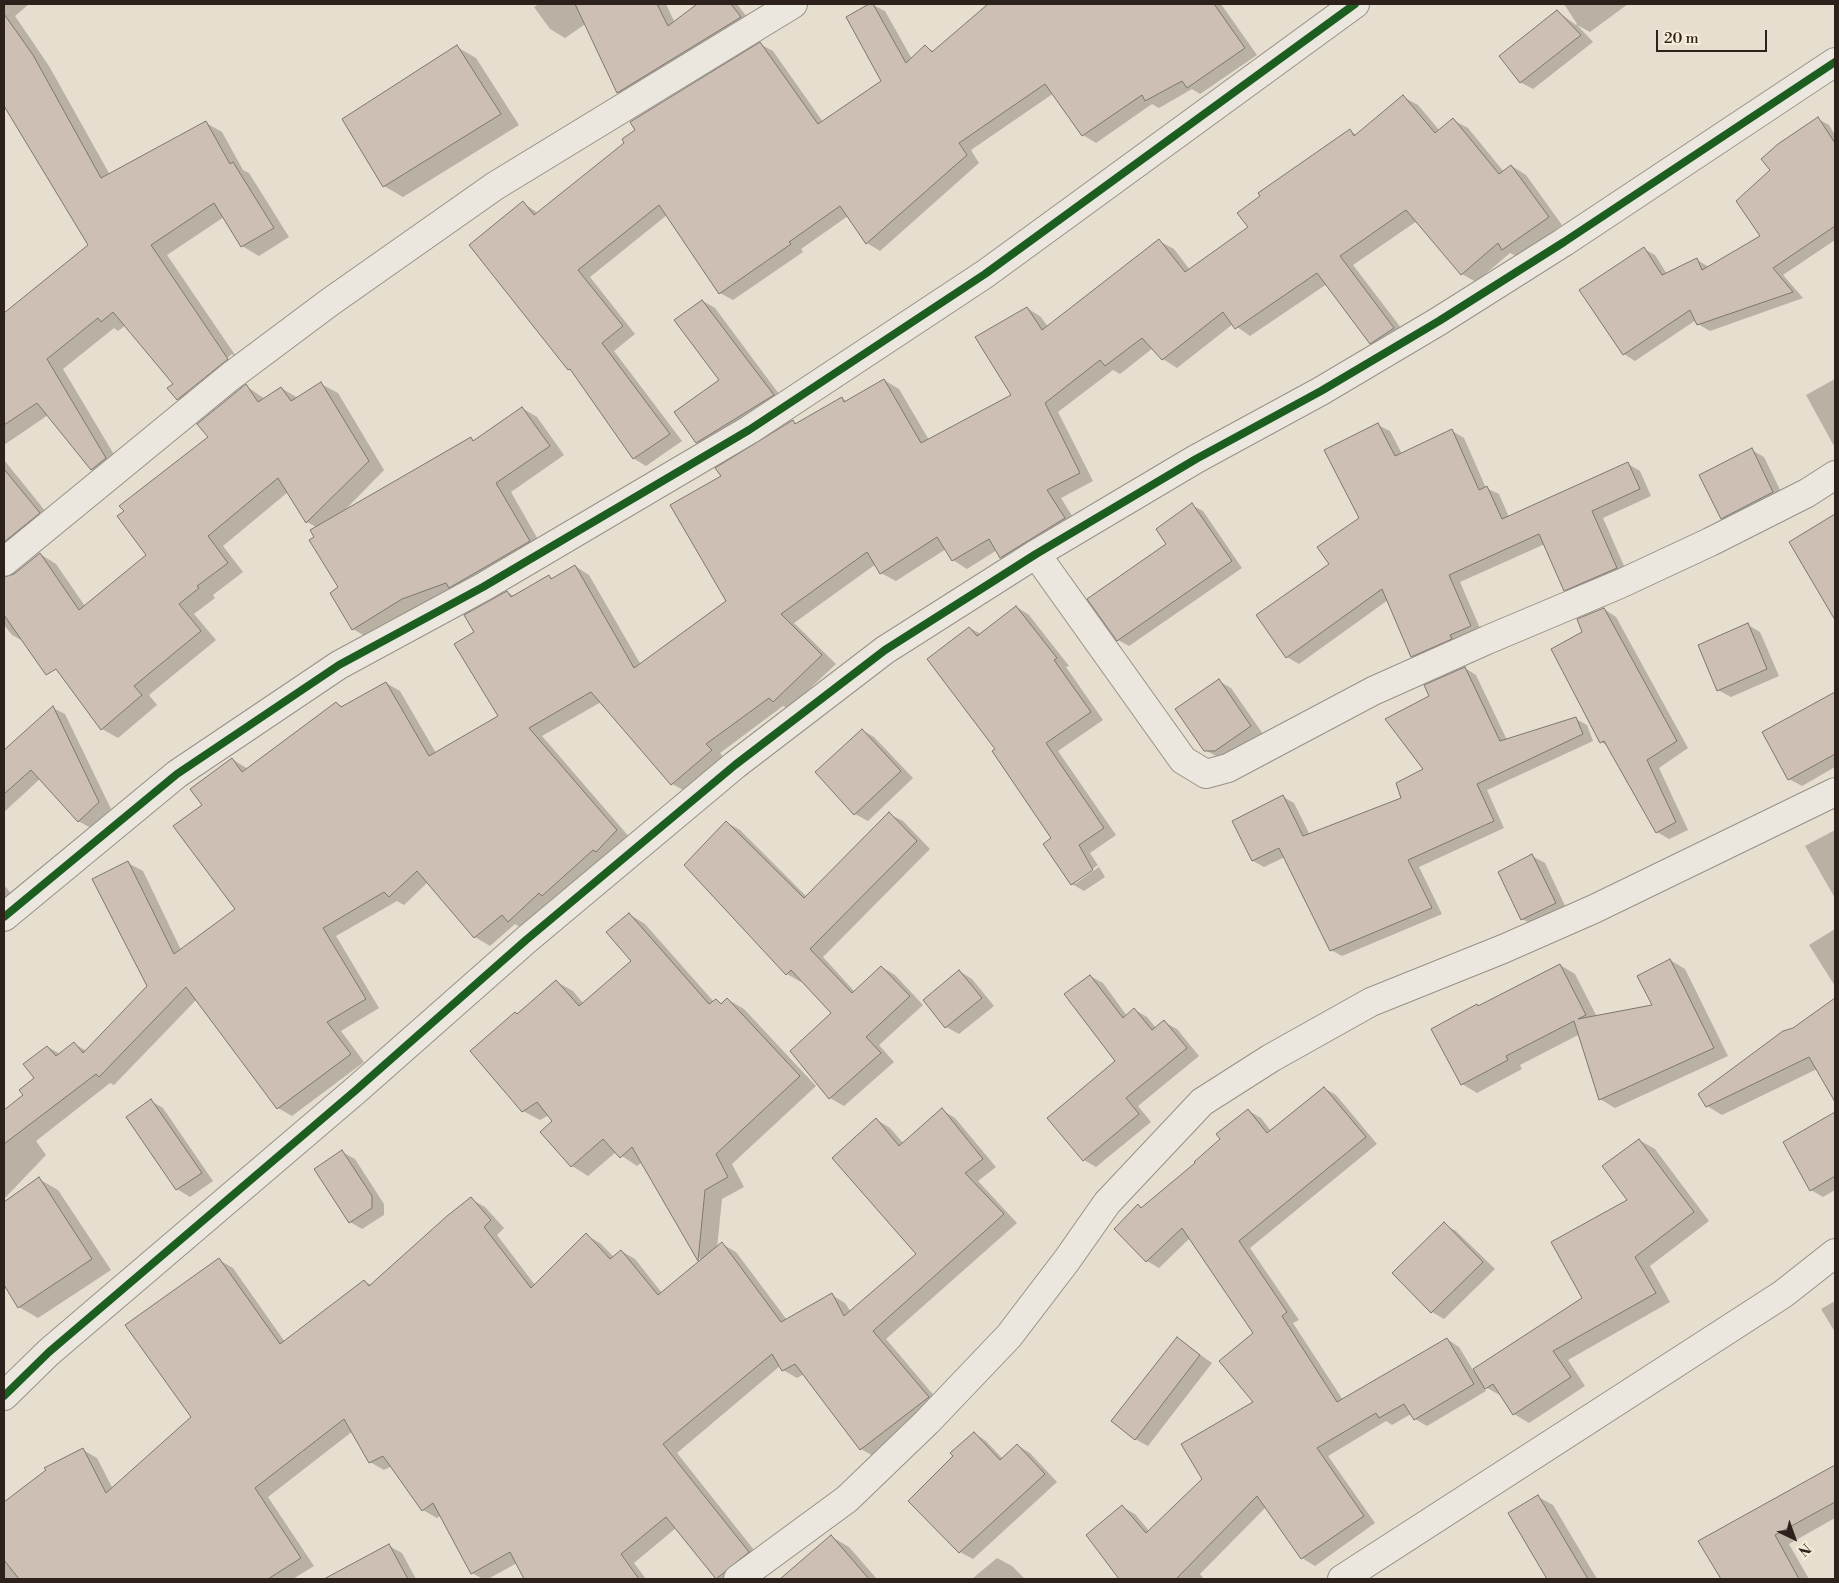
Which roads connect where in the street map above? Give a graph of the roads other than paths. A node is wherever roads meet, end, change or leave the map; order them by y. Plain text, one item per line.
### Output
1 (794, 4) edge
2 (1354, 4) edge
3 (1835, 62) edge
4 (1835, 475) edge
5 (1036, 554) junction
6 (4, 562) edge
7 (1835, 792) edge
8 (4, 917) edge
9 (1835, 1253) edge
10 (4, 1396) edge
11 (738, 1579) edge
12 (1342, 1579) edge

1 - 6 street
2 - 8 street
3 - 5 street
4 - 5 street
5 - 10 street
7 - 11 street
9 - 12 street

